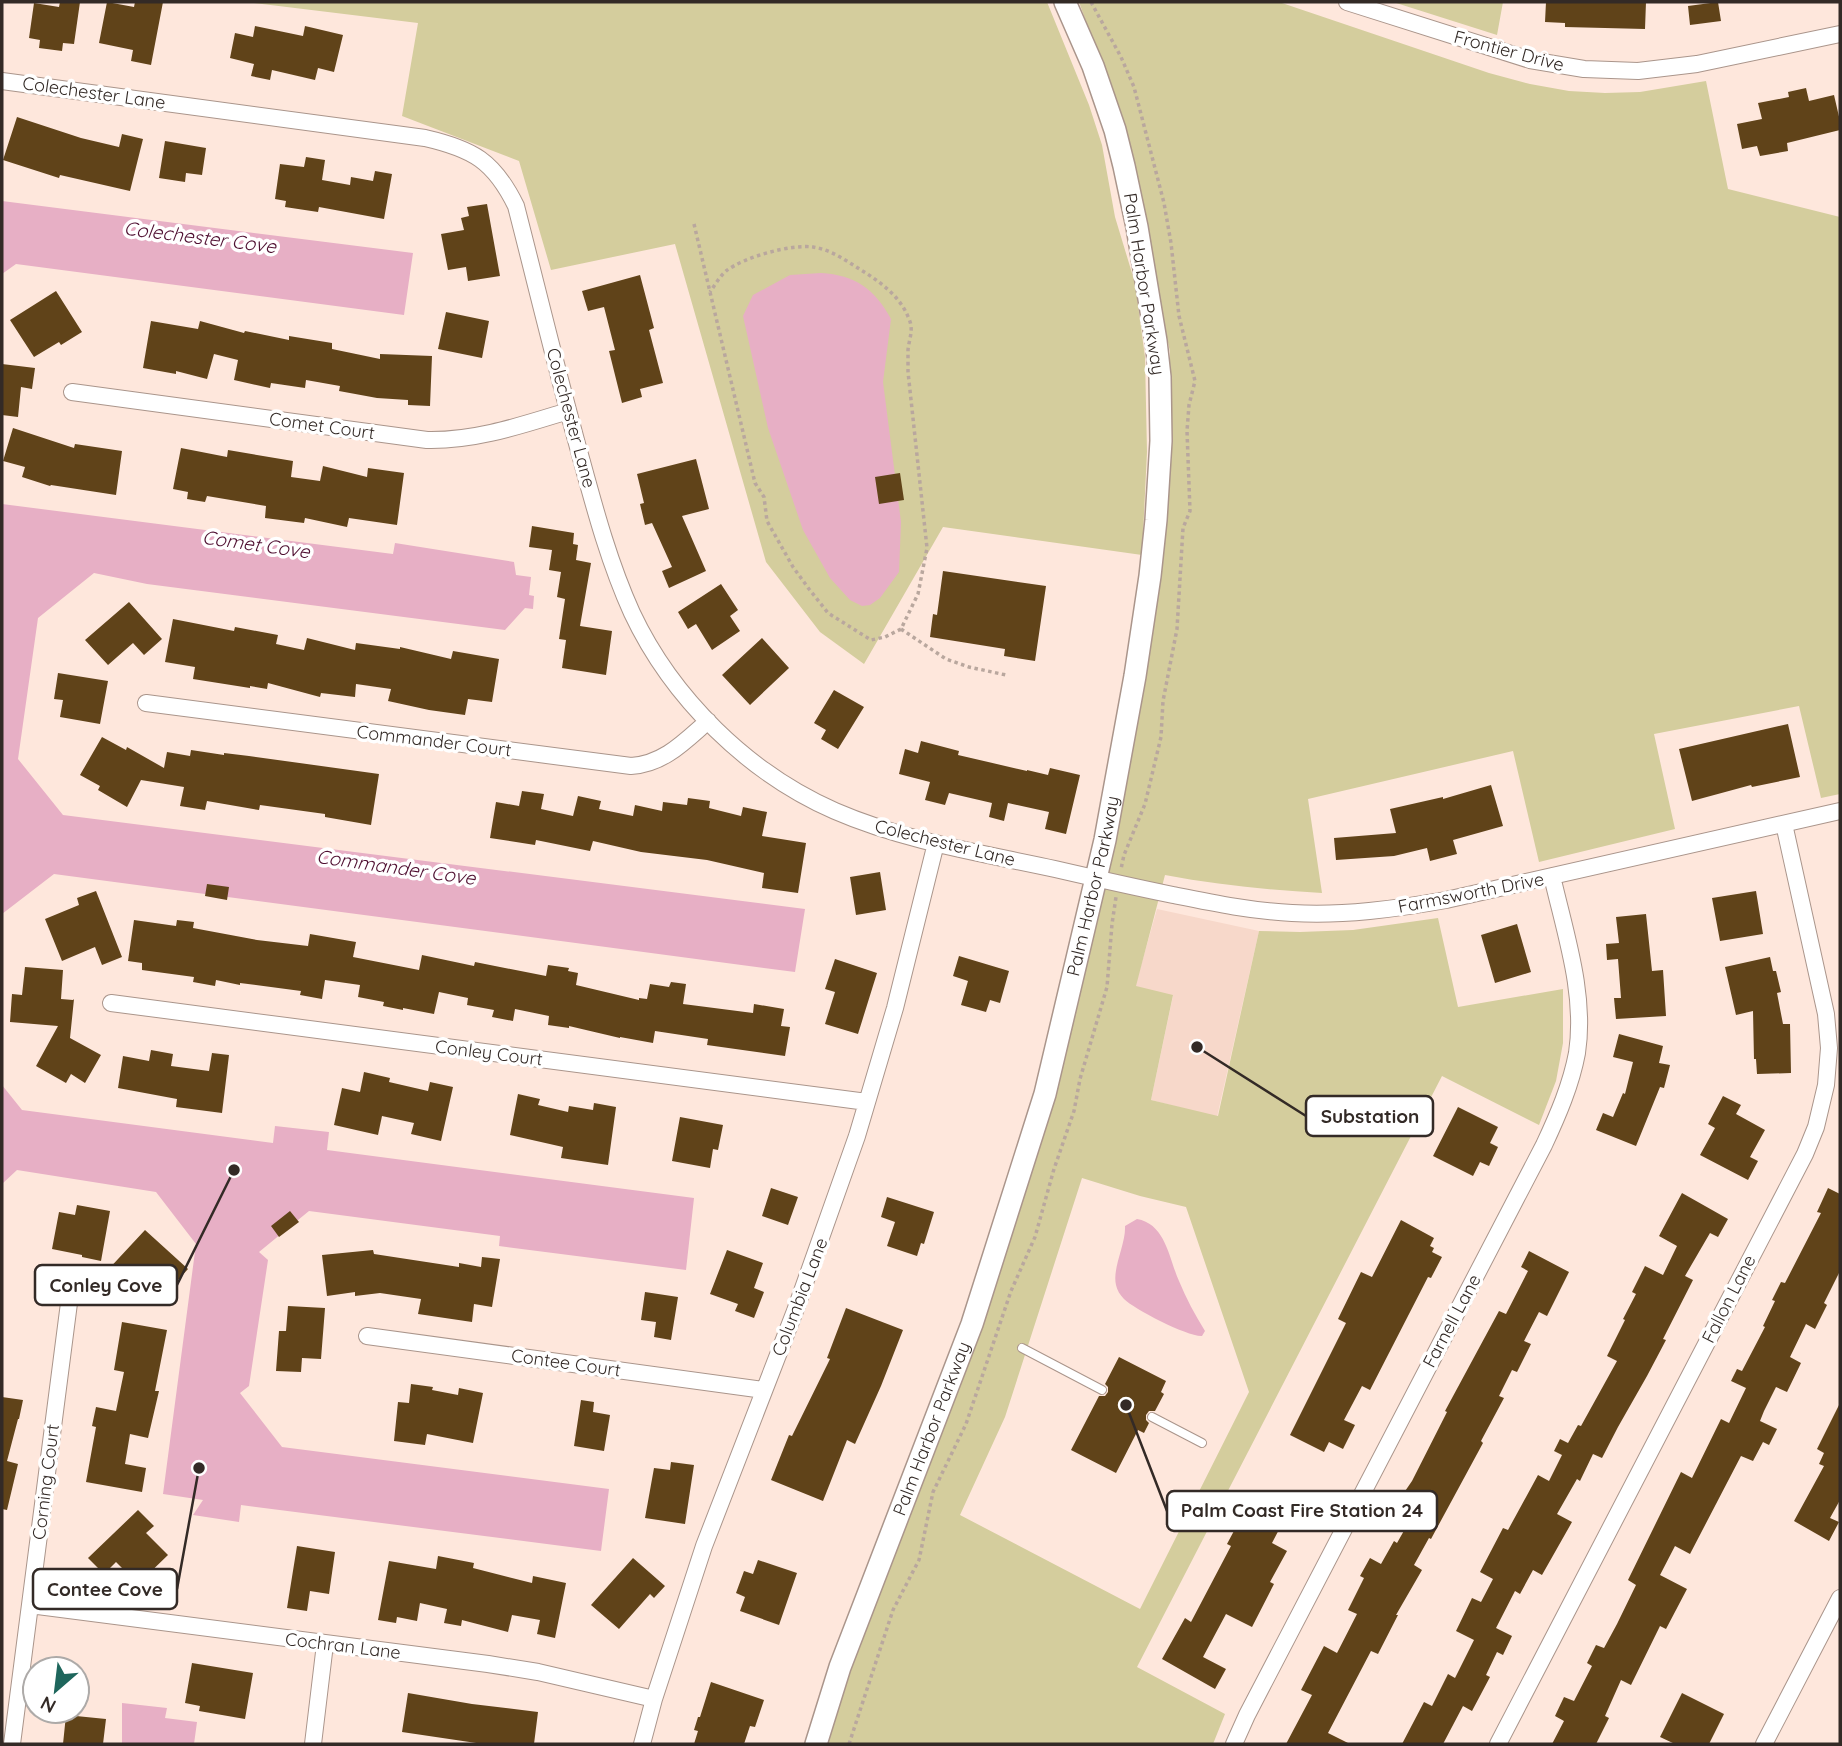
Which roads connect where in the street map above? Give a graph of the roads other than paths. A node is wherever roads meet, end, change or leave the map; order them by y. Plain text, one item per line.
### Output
1 (1067, 2) edge
2 (1347, 2) edge
3 (1840, 34) edge
4 (2, 81) edge
5 (72, 392) dead end
6 (568, 411) junction
7 (146, 704) dead end
8 (708, 721) junction
9 (1840, 811) edge
10 (1784, 824) junction
11 (936, 843) junction
12 (1552, 876) junction
13 (1097, 879) junction
14 (111, 1003) dead end
15 (867, 1101) junction
16 (69, 1303) dead end
17 (368, 1336) dead end
18 (1022, 1348) dead end
19 (764, 1390) junction
20 (1102, 1390) dead end
21 (1152, 1417) dead end
22 (1202, 1443) dead end
23 (1840, 1598) edge
24 (30, 1605) junction
25 (325, 1644) junction
26 (654, 1699) junction
27 (12, 1744) edge
28 (313, 1744) edge
29 (642, 1744) edge
30 (816, 1744) edge
31 (1234, 1744) edge
32 (1497, 1744) edge
33 (1764, 1744) edge

1 - 13 street, Palm Harbor Parkway
2 - 3 street, Frontier Drive
4 - 6 street, Colechester Lane
5 - 6 street, Comet Court
6 - 8 street, Colechester Lane
7 - 8 street, Commander Court
8 - 11 street, Colechester Lane
9 - 10 street, Farmsworth Drive
10 - 12 street, Farmsworth Drive
10 - 32 street, Fallon Lane
11 - 13 street, Colechester Lane
11 - 15 street, Columbia Lane
12 - 13 street, Farmsworth Drive
12 - 31 street, Farnell Lane
13 - 30 street, Palm Harbor Parkway
14 - 15 street, Conley Court
15 - 19 street, Columbia Lane
16 - 24 street, Corning Court
17 - 19 street, Contee Court
18 - 20 lane
19 - 26 street, Columbia Lane
21 - 22 lane
23 - 33 street
24 - 25 street, Cochran Lane
24 - 27 street, Corning Court
25 - 26 street, Cochran Lane
25 - 28 street
26 - 29 street, Columbia Lane

